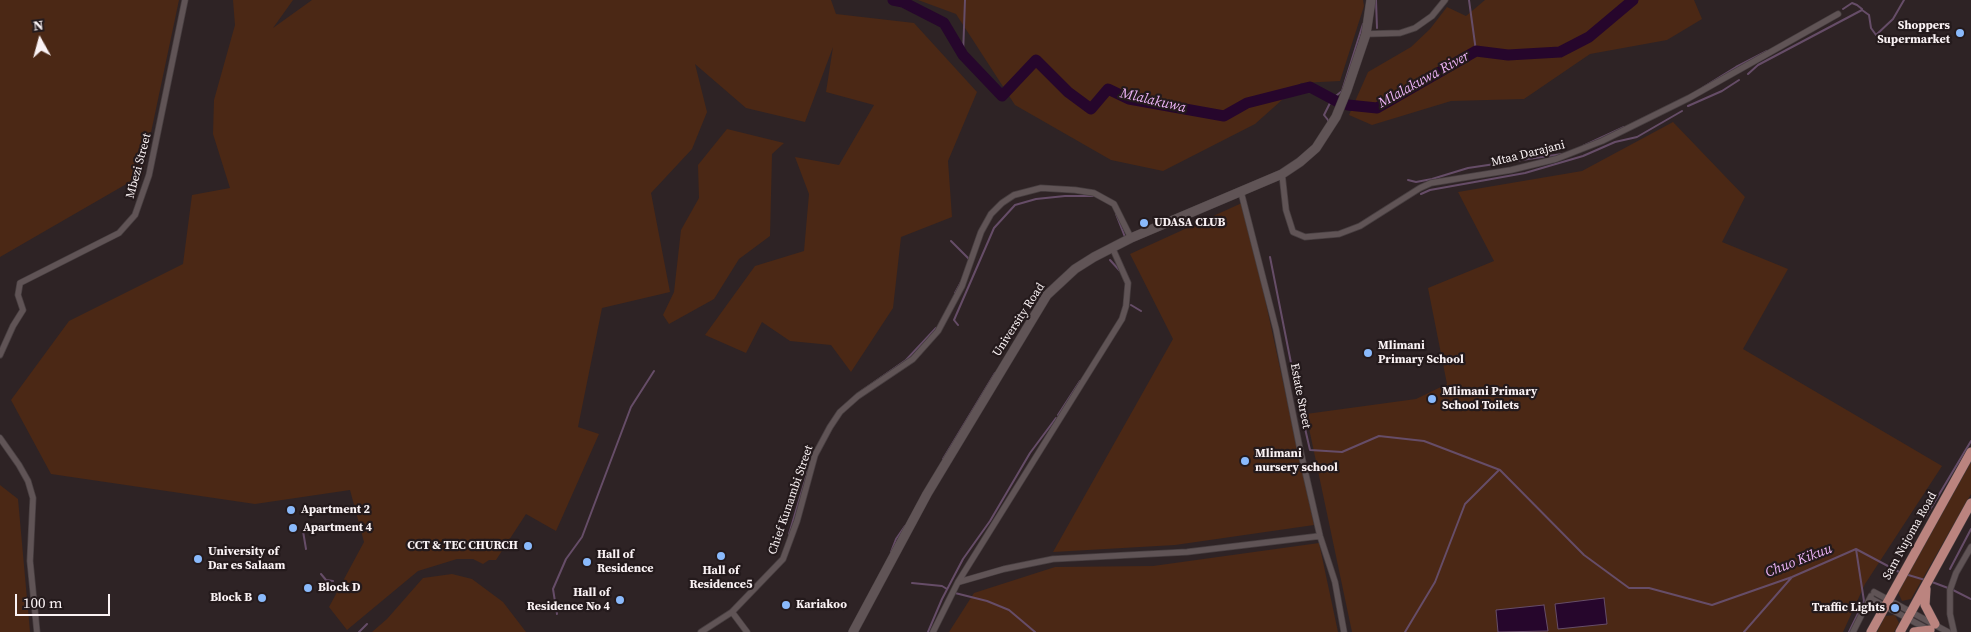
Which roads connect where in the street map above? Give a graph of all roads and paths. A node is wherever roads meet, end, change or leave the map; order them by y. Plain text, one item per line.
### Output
1 (185, 0) edge
2 (1371, 0) edge
3 (1445, 0) edge
4 (1838, 14) dead end
5 (1366, 34) junction
6 (1282, 174) junction
7 (1241, 192) junction
8 (1130, 238) junction
9 (1112, 247) junction
10 (0, 355) edge
11 (0, 438) edge
12 (1971, 452) edge
13 (1971, 502) edge
14 (1320, 536) junction
15 (1971, 548) edge
16 (958, 582) junction
17 (1926, 584) junction
18 (1887, 603) junction
19 (732, 612) junction
20 (1910, 615) junction
21 (1933, 629) edge
22 (37, 632) edge
23 (701, 632) edge
24 (747, 632) edge
25 (853, 632) edge
26 (933, 632) edge
27 (1344, 632) edge
28 (1853, 632) edge
29 (1871, 632) edge
30 (1900, 632) edge
31 (1914, 632) edge
32 (1948, 632) edge
33 (1954, 632) edge

1 - 10 street, Mbezi Street
2 - 5 street, University Road
3 - 5 street
4 - 6 street, Mtaa Darajani
5 - 6 street, University Road
6 - 7 street, University Road
7 - 8 street, University Road
7 - 14 street, Estate Street
8 - 9 street, University Road
8 - 19 street, Chief Kunambi Street
9 - 16 street
9 - 25 street, University Road
11 - 22 street
12 - 18 main road, Sam Nujoma Road
13 - 17 main road
14 - 16 street
14 - 27 street, Estate Street
15 - 33 street
16 - 26 street
17 - 20 main road
17 - 21 main road
18 - 20 street
18 - 28 street
18 - 29 main road, Sam Nujoma Road
19 - 23 street, Chief Kunambi Street
19 - 24 street
20 - 21 street
20 - 30 main road
21 - 31 main road
21 - 32 street

